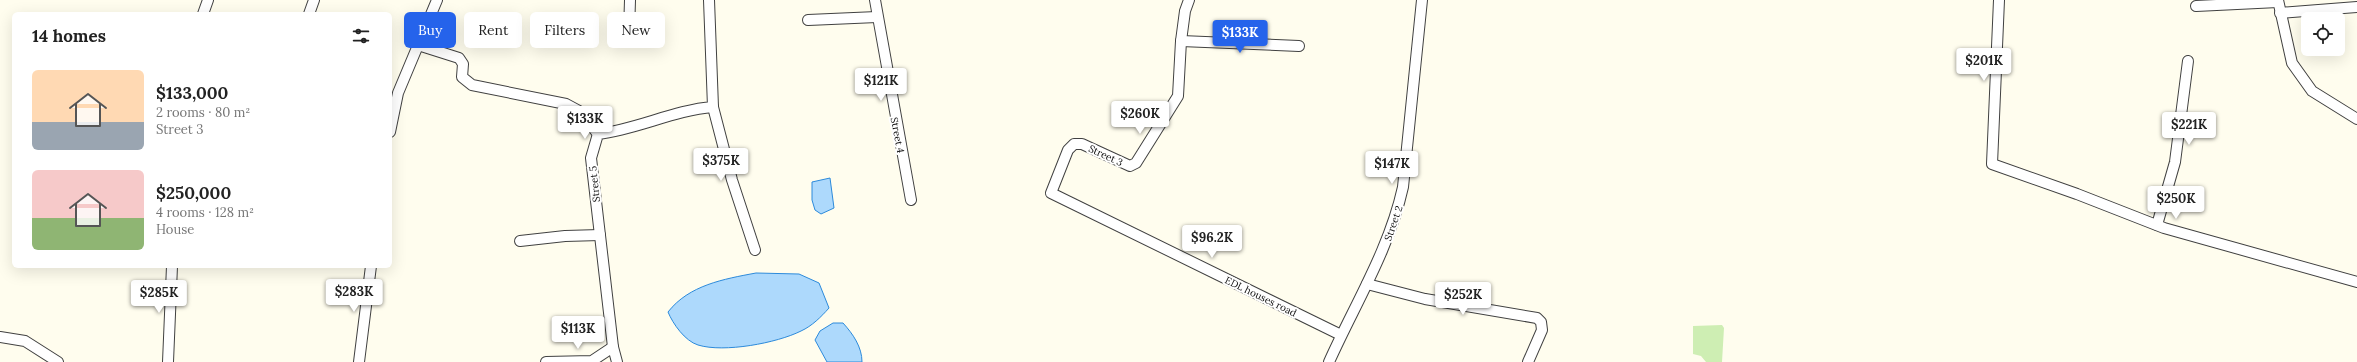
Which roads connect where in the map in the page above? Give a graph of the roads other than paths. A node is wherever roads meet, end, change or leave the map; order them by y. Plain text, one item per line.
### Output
1 (208, 0) edge
2 (314, 0) edge
3 (437, 0) edge
4 (630, 0) edge
5 (709, 0) edge
6 (874, 0) edge
7 (1189, 0) edge
8 (1422, 0) edge
9 (1999, 0) edge
10 (2278, 1) edge
11 (2196, 6) dead end
12 (2357, 7) edge
13 (204, 12) edge
14 (310, 12) edge
15 (432, 12) edge
16 (629, 12) edge
17 (2280, 13) junction
18 (877, 17) junction
19 (808, 20) dead end
20 (1181, 41) junction
21 (1299, 46) dead end
22 (417, 48) edge
23 (427, 48) edge
24 (2188, 61) dead end
25 (713, 107) junction
26 (2357, 119) edge
27 (392, 122) edge
28 (598, 134) junction
29 (1051, 193) joint
30 (911, 200) dead end
31 (2157, 225) junction
32 (600, 235) junction
33 (520, 241) dead end
34 (755, 250) dead end
35 (172, 268) edge
36 (371, 268) edge
37 (2357, 282) edge
38 (1367, 284) junction
39 (1341, 335) junction
40 (0, 337) edge
41 (613, 347) junction
42 (58, 362) edge
43 (168, 362) edge
44 (359, 362) edge
45 (546, 362) edge
46 (617, 362) edge
47 (1329, 362) edge
48 (1528, 362) edge

1 - 13 street
2 - 14 street
3 - 15 street
4 - 16 street
5 - 25 street
6 - 18 street, Street 4
7 - 20 street, Street 3
8 - 38 street, Street 2
9 - 31 street
10 - 11 street
10 - 17 street
12 - 17 street
17 - 26 street
18 - 19 street
18 - 30 street, Street 4
20 - 21 street
20 - 29 street, Street 3
22 - 27 street
23 - 28 street
24 - 31 street
25 - 28 street
25 - 34 street
28 - 32 street, Street 5
29 - 39 street, EDL houses road
31 - 37 street
32 - 33 street
32 - 41 street, Street 5
35 - 43 street
36 - 44 street
38 - 39 street, Street 2
38 - 48 street
39 - 47 street, Street 2
40 - 42 street
41 - 45 street
41 - 46 street, Street 5

